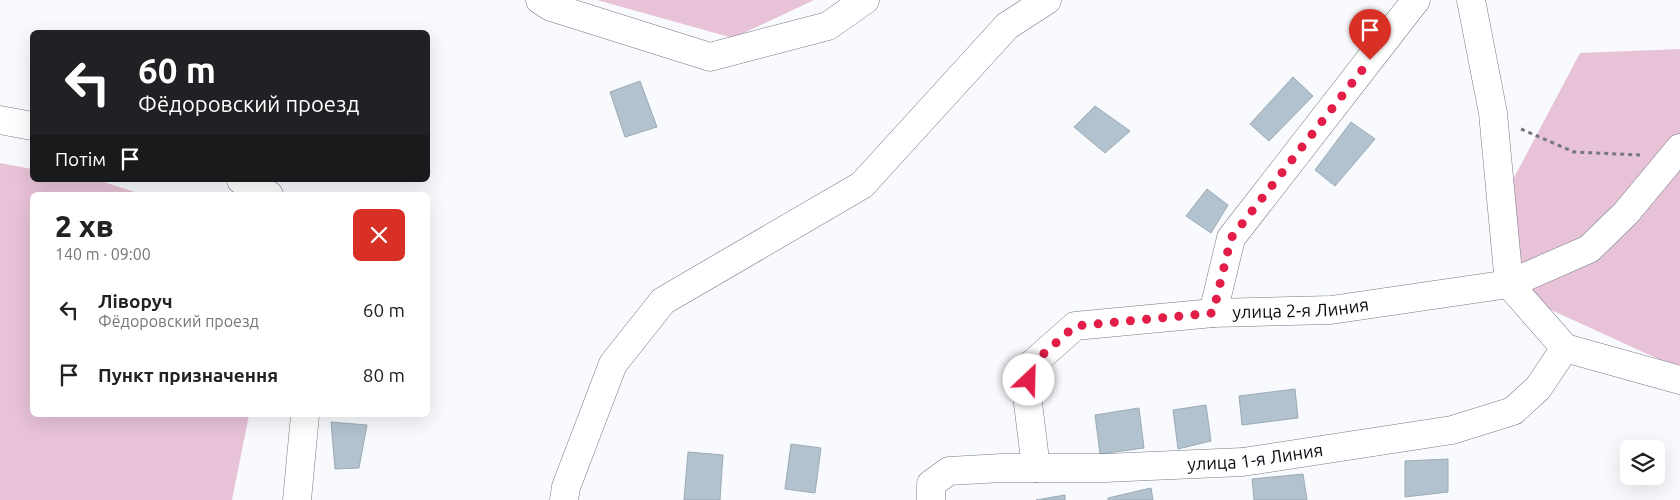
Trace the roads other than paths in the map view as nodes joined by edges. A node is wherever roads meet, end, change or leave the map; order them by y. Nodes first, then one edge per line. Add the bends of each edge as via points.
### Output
1 (540, 0) edge
2 (865, 0) edge
3 (1047, 0) edge
4 (1416, 0) edge
5 (1471, 0) edge
6 (0, 120) edge
7 (30, 126) edge
8 (1678, 154) edge
9 (245, 182) edge
10 (263, 192) edge
11 (1509, 284) junction
12 (1213, 313) junction
13 (1565, 348) junction
14 (1680, 380) edge
15 (305, 417) edge
16 (1036, 468) junction
17 (297, 500) edge
18 (564, 500) edge
19 (931, 500) edge

1 - 2 street via 551,7 710,57 828,26
3 - 18 street via 1007,26 862,185 663,301 613,364 566,487
4 - 12 street via 1231,238
5 - 11 street via 1492,113
6 - 7 street
8 - 11 street, улица 2-я Линия via 1590,249
9 - 10 street
11 - 12 street, улица 2-я Линия via 1331,310
11 - 13 street
12 - 16 street, улица 2-я Линия via 1075,326 1045,352 1031,365 1026,395
13 - 14 street
13 - 16 street, улица 1-я Линия via 1538,388 1514,411 1452,430 1242,462
15 - 17 street
16 - 19 street, улица 1-я Линия via 949,471 931,484

